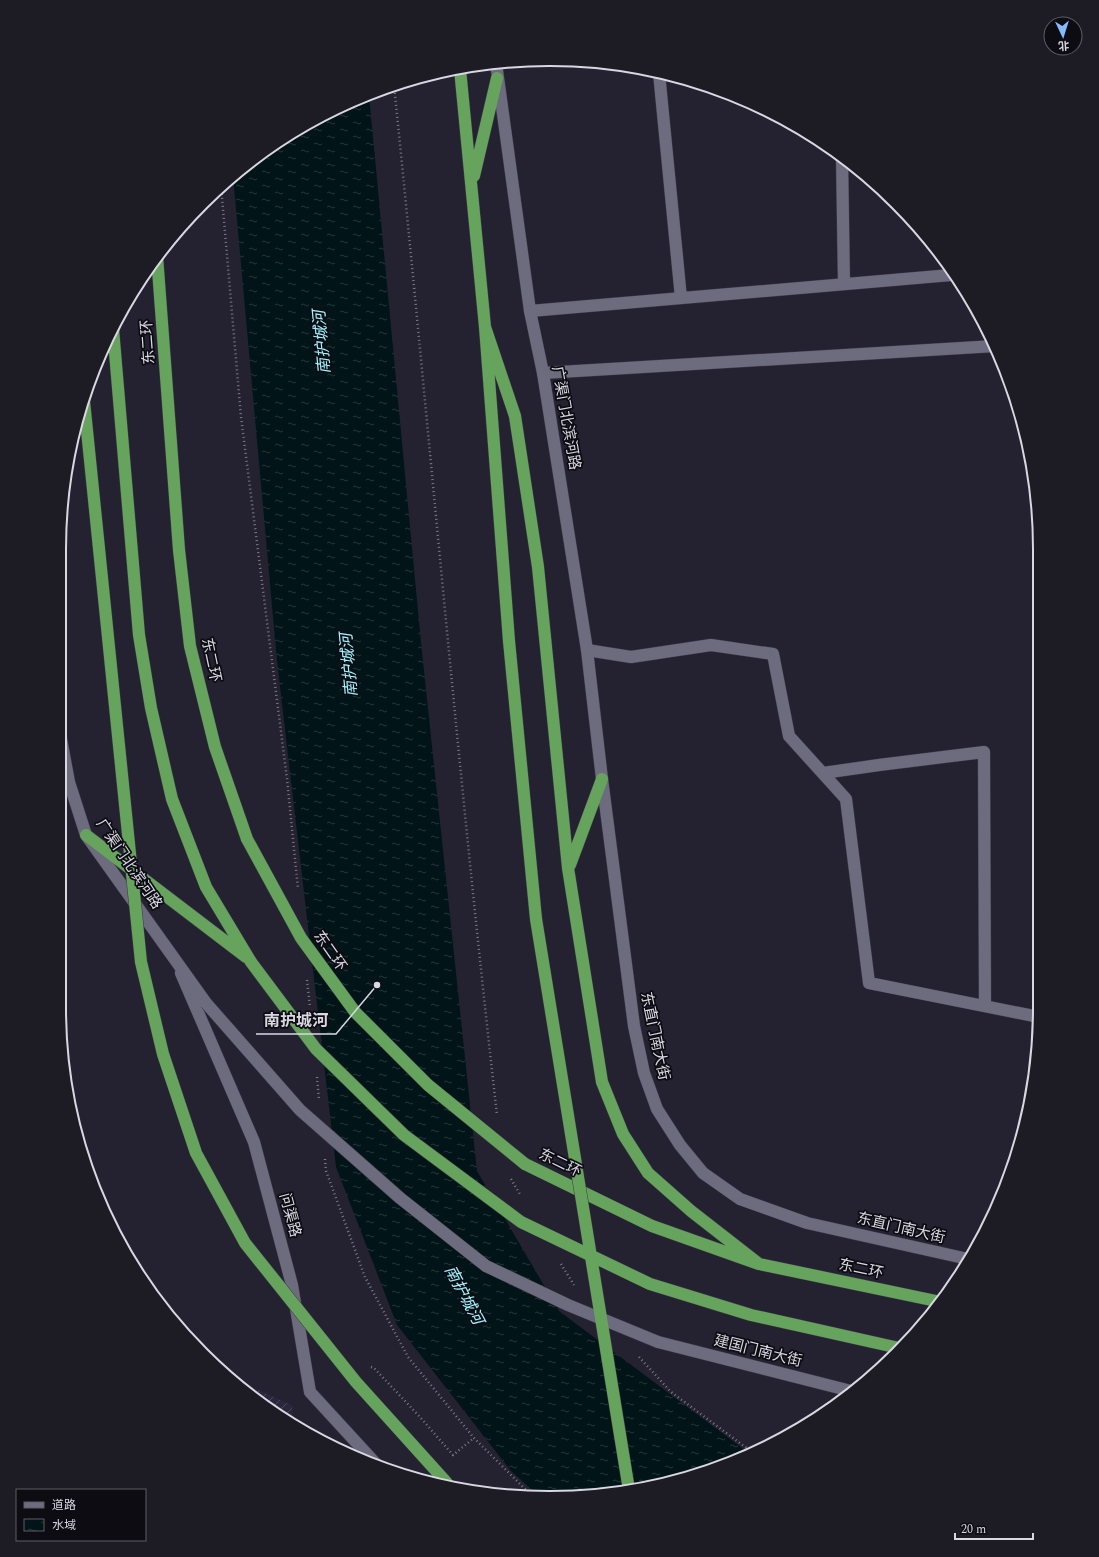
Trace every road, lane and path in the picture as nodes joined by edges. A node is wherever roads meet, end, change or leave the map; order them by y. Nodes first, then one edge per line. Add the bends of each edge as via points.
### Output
1 (496, 69) edge
2 (460, 74) edge
3 (497, 78) junction
4 (660, 79) edge
5 (395, 92) edge
6 (842, 165) edge
7 (471, 185) junction
8 (222, 195) edge
9 (158, 266) edge
10 (948, 275) edge
11 (844, 284) junction
12 (681, 298) junction
13 (530, 311) junction
14 (485, 327) junction
15 (114, 340) edge
16 (988, 346) edge
17 (543, 373) junction
18 (85, 414) edge
19 (587, 650) junction
20 (66, 766) edge
21 (823, 773) junction
22 (602, 779) junction
23 (86, 835) junction
24 (568, 868) junction
25 (298, 897) dead end
26 (176, 961) junction
27 (251, 962) junction
28 (306, 975) dead end
29 (206, 1003) joint
30 (985, 1006) junction
31 (310, 1014) dead end
32 (1033, 1016) edge
33 (316, 1069) dead end
34 (319, 1101) dead end
35 (498, 1121) dead end
36 (325, 1156) dead end
37 (507, 1172) dead end
38 (523, 1200) dead end
39 (963, 1258) edge
40 (559, 1261) dead end
41 (758, 1264) junction
42 (576, 1287) dead end
43 (934, 1301) edge
44 (893, 1347) edge
45 (634, 1351) dead end
46 (846, 1389) edge
47 (747, 1448) edge
48 (368, 1456) edge
49 (443, 1479) edge
50 (628, 1485) edge
51 (526, 1490) edge

1 - 3 street, 广渠门北滨河路
2 - 7 highway
3 - 7 highway
3 - 13 street, 广渠门北滨河路
4 - 12 street
5 - 35 path
6 - 11 street
7 - 14 highway
8 - 25 path via 241,417
9 - 41 highway, 东二环, bridge via 179,550 190,646 215,747 247,840 301,938 354,1012 428,1085 525,1164 652,1226
10 - 11 street
11 - 12 street
12 - 13 street
13 - 17 street, 广渠门北滨河路
14 - 24 highway via 515,416 538,567
14 - 50 highway, bridge via 509,641 536,919
15 - 27 highway via 139,635 151,708 172,799 206,887
16 - 17 street
17 - 19 street, 广渠门北滨河路
18 - 49 highway, bridge via 141,962 163,1054 193,1146 245,1243 356,1382
19 - 21 street via 631,657 711,645 773,654 789,736
19 - 22 street, 广渠门北滨河路
20 - 23 street, 广渠门北滨河路
21 - 30 street via 846,799 869,983
21 - 30 street via 984,752
22 - 24 highway
22 - 39 street, 东直门南大街 via 634,1026 644,1073 657,1109 680,1145 704,1173 740,1199 807,1223
23 - 26 street, 广渠门北滨河路
23 - 27 highway
24 - 41 highway via 602,1082 623,1134 648,1173 690,1212
26 - 29 street, 广渠门北滨河路
26 - 48 street, 问渠路 via 254,1142 292,1285 310,1392
27 - 44 highway, bridge via 316,1048 404,1135 521,1222 650,1284 751,1315
28 - 31 path
29 - 46 street, 建国门南大街, bridge via 300,1110 400,1198 486,1266 568,1305 658,1342
30 - 32 street
33 - 34 path
36 - 51 path via 326,1171 365,1277 408,1357 474,1438
37 - 38 path
40 - 42 path
41 - 43 highway, 东二环
45 - 47 path via 671,1392

